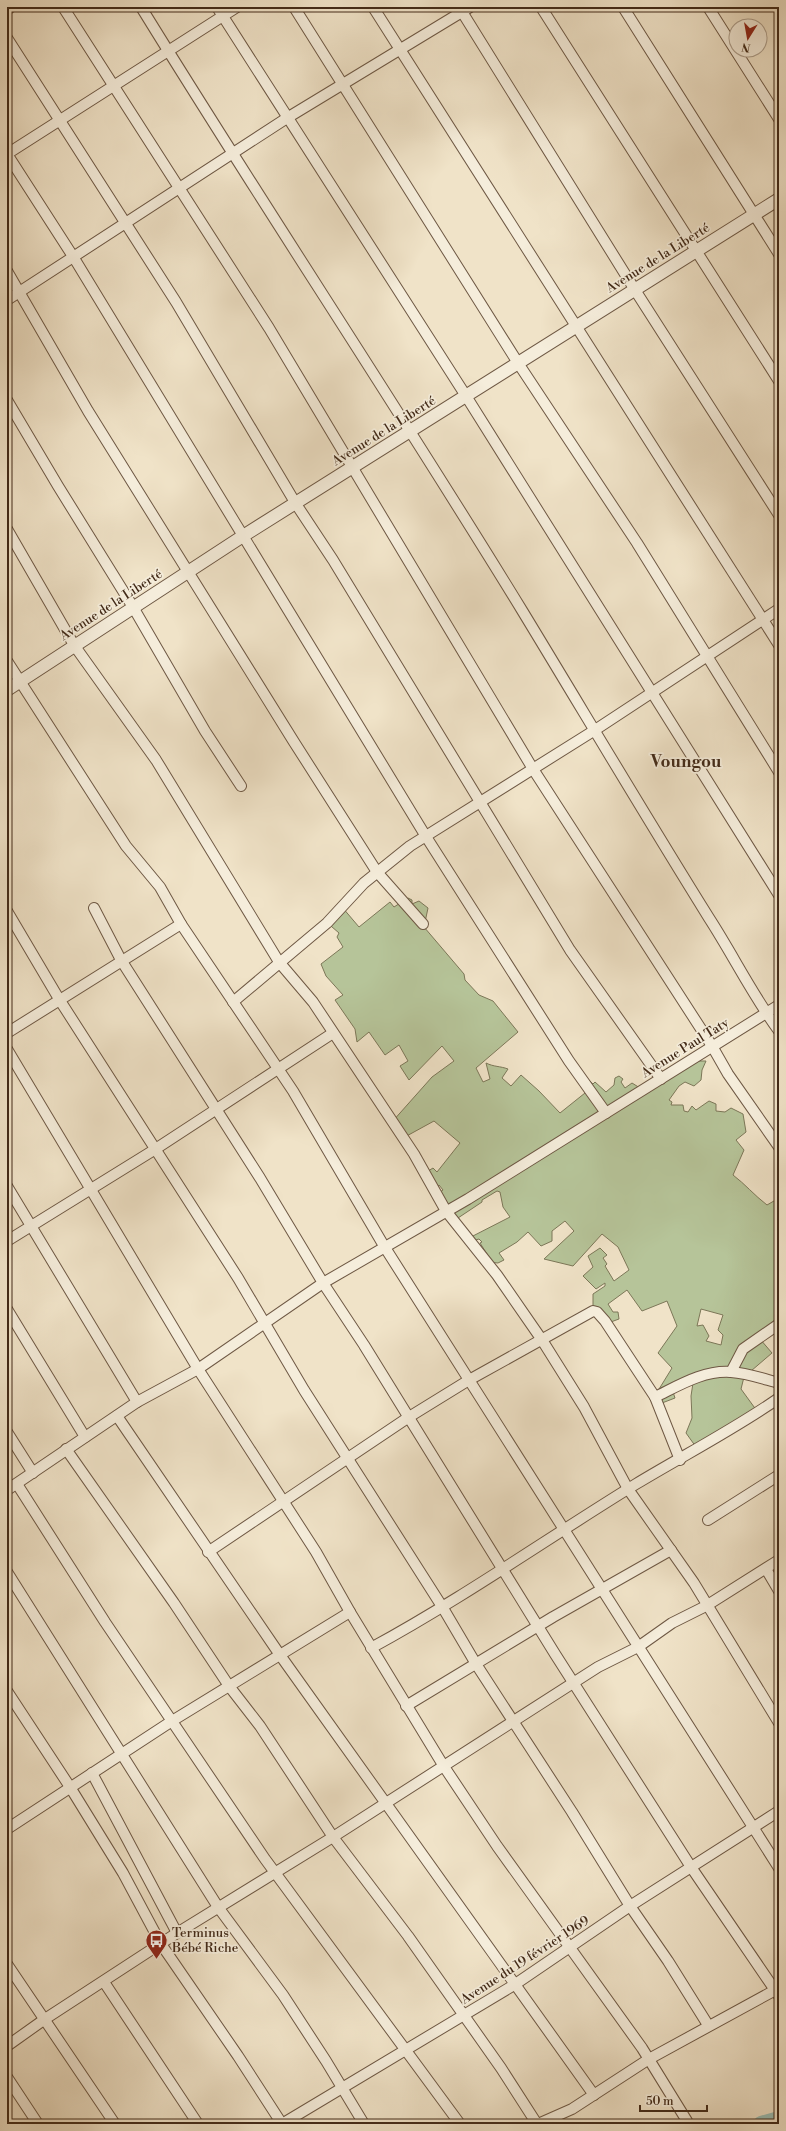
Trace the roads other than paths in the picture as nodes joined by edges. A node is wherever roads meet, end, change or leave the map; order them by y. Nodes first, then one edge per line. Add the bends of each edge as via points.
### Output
1 (11, 7) edge
2 (63, 7) edge
3 (141, 7) edge
4 (216, 7) edge
5 (237, 7) edge
6 (294, 7) edge
7 (373, 7) edge
8 (541, 7) edge
9 (623, 7) edge
10 (708, 7) edge
11 (464, 9) edge
12 (7, 10) edge
13 (223, 17) junction
14 (7, 38) edge
15 (401, 49) junction
16 (168, 51) junction
17 (114, 85) junction
18 (344, 85) junction
19 (288, 118) junction
20 (60, 119) junction
21 (779, 119) edge
22 (234, 154) junction
23 (181, 189) junction
24 (779, 199) edge
25 (754, 215) junction
26 (126, 224) junction
27 (696, 251) junction
28 (779, 254) edge
29 (74, 258) junction
30 (7, 271) edge
31 (635, 290) junction
32 (20, 292) junction
33 (7, 300) edge
34 (575, 326) junction
35 (518, 363) junction
36 (779, 382) edge
37 (466, 396) junction
38 (7, 400) edge
39 (410, 431) junction
40 (353, 468) junction
41 (296, 504) junction
42 (779, 515) edge
43 (7, 529) edge
44 (243, 536) junction
45 (188, 572) junction
46 (133, 607) junction
47 (779, 609) edge
48 (763, 619) junction
49 (74, 645) junction
50 (779, 645) edge
51 (706, 656) junction
52 (7, 661) edge
53 (19, 683) junction
54 (7, 690) edge
55 (651, 692) junction
56 (595, 730) junction
57 (533, 769) junction
58 (779, 772) edge
59 (241, 786) dead end
60 (480, 802) junction
61 (425, 835) junction
62 (377, 872) junction
63 (779, 895) edge
64 (94, 908) dead end
65 (7, 911) edge
66 (181, 924) junction
67 (423, 924) dead end
68 (121, 960) junction
69 (279, 962) junction
70 (58, 999) junction
71 (234, 1002) junction
72 (779, 1005) edge
73 (766, 1014) junction
74 (779, 1031) edge
75 (7, 1033) edge
76 (333, 1033) junction
77 (712, 1046) junction
78 (7, 1049) edge
79 (279, 1070) junction
80 (661, 1079) junction
81 (217, 1109) junction
82 (606, 1113) junction
83 (779, 1148) edge
84 (154, 1150) junction
85 (7, 1186) edge
86 (92, 1189) junction
87 (446, 1212) junction
88 (31, 1226) junction
89 (7, 1241) edge
90 (384, 1246) junction
91 (323, 1283) junction
92 (7, 1309) edge
93 (264, 1322) junction
94 (779, 1324) edge
95 (542, 1340) junction
96 (198, 1369) junction
97 (731, 1372) junction
98 (469, 1380) junction
99 (779, 1384) edge
100 (655, 1397) junction
101 (779, 1398) edge
102 (137, 1402) junction
103 (117, 1416) junction
104 (409, 1417) junction
105 (7, 1432) edge
106 (85, 1437) junction
107 (66, 1449) junction
108 (347, 1459) junction
109 (680, 1460) junction
110 (33, 1473) junction
111 (779, 1474) edge
112 (17, 1484) junction
113 (628, 1489) junction
114 (7, 1490) edge
115 (283, 1500) junction
116 (708, 1520) dead end
117 (565, 1529) junction
118 (671, 1550) junction
119 (208, 1552) junction
120 (779, 1560) edge
121 (502, 1568) junction
122 (766, 1569) junction
123 (7, 1572) edge
124 (602, 1589) junction
125 (779, 1591) edge
126 (706, 1606) junction
127 (443, 1608) junction
128 (350, 1612) junction
129 (538, 1626) junction
130 (638, 1647) junction
131 (372, 1648) junction
132 (280, 1655) junction
133 (476, 1664) junction
134 (574, 1683) junction
135 (229, 1686) junction
136 (7, 1691) edge
137 (406, 1706) junction
138 (172, 1721) junction
139 (514, 1722) junction
140 (779, 1723) edge
141 (122, 1754) junction
142 (443, 1765) junction
143 (92, 1773) junction
144 (70, 1787) junction
145 (385, 1802) junction
146 (779, 1811) edge
147 (753, 1827) junction
148 (7, 1829) edge
149 (333, 1837) junction
150 (691, 1867) junction
151 (779, 1868) edge
152 (277, 1872) junction
153 (630, 1906) junction
154 (218, 1907) junction
155 (177, 1933) junction
156 (160, 1944) junction
157 (570, 1948) junction
158 (7, 1964) edge
159 (104, 1982) junction
160 (514, 1986) junction
161 (778, 1991) edge
162 (464, 2016) junction
163 (46, 2019) junction
164 (708, 2025) junction
165 (7, 2046) edge
166 (407, 2051) junction
167 (649, 2058) junction
168 (7, 2077) edge
169 (342, 2088) junction
170 (594, 2095) junction
171 (687, 2121) dead end
172 (38, 2124) edge
173 (115, 2124) edge
174 (198, 2124) edge
175 (282, 2124) edge
176 (364, 2124) edge
177 (460, 2124) edge
178 (538, 2124) edge

1 - 12 street
2 - 17 street
3 - 16 street
4 - 13 street
5 - 13 street
6 - 18 street
7 - 15 street
8 - 27 street
9 - 25 street
10 - 21 street
11 - 15 street
11 - 31 street
13 - 16 street
13 - 19 street
14 - 20 street
15 - 18 street
15 - 34 street
16 - 17 street
16 - 22 street
17 - 20 street
17 - 23 street
18 - 19 street
18 - 35 street
19 - 22 street
19 - 37 street
20 - 26 street
20 - 29 street via 7,154
22 - 23 street
22 - 39 street
23 - 26 street
23 - 40 street
24 - 25 street, Avenue de la Liberté
25 - 27 street, Avenue de la Liberté
25 - 28 street
26 - 29 street
26 - 41 street via 176,302
27 - 31 street, Avenue de la Liberté
27 - 36 street
29 - 32 street
29 - 44 street
30 - 32 street
31 - 34 street, Avenue de la Liberté
31 - 42 street
32 - 33 street
32 - 45 street via 88,411
34 - 35 street, Avenue de la Liberté
34 - 48 street
35 - 37 street, Avenue de la Liberté
35 - 51 street via 637,543
37 - 39 street, Avenue de la Liberté
37 - 55 street
38 - 46 street
39 - 40 street, Avenue de la Liberté
39 - 56 street
40 - 41 street, Avenue de la Liberté
40 - 57 street
41 - 44 street, Avenue de la Liberté
41 - 60 street via 333,560
43 - 49 street
44 - 45 street, Avenue de la Liberté
44 - 61 street
45 - 46 street, Avenue de la Liberté
45 - 62 street
46 - 49 street, Avenue de la Liberté
46 - 59 street via 205,731
47 - 48 street
48 - 50 street
48 - 51 street
49 - 53 street, Avenue de la Liberté
49 - 69 street via 156,760
51 - 55 street
51 - 58 street
52 - 53 street
53 - 54 street, Avenue de la Liberté
53 - 66 street via 126,846 160,887
55 - 56 street
55 - 63 street
56 - 57 street
56 - 73 street
57 - 60 street
57 - 77 street
60 - 61 street
60 - 80 street via 570,950
61 - 62 street
61 - 82 street
62 - 67 street
62 - 69 street via 327,923
64 - 68 street
65 - 70 street
66 - 68 street
66 - 71 street
68 - 70 street
68 - 81 street
69 - 71 street
69 - 76 street via 313,1002
70 - 75 street
70 - 84 street
71 - 79 street
72 - 73 street, Avenue Paul Taty
73 - 74 street
73 - 77 street, Avenue Paul Taty
76 - 79 street
76 - 87 street via 414,1154
77 - 80 street, Avenue Paul Taty
77 - 83 street
78 - 86 street
79 - 81 street
79 - 90 street
80 - 82 street, Avenue Paul Taty
81 - 84 street
81 - 91 street
82 - 87 street, Avenue Paul Taty
84 - 86 street
84 - 93 street
85 - 88 street
86 - 88 street
86 - 96 street
87 - 90 street, Avenue Paul Taty
87 - 95 street via 497,1275
88 - 89 street
88 - 102 street
90 - 91 street, Avenue Paul Taty
90 - 98 street
91 - 93 street, Avenue Paul Taty
91 - 104 street
92 - 106 street
93 - 96 street, Avenue Paul Taty
93 - 108 street
94 - 97 street via 743,1350
95 - 98 street
95 - 100 street via 588,1312 597,1312
95 - 113 street via 584,1407
96 - 102 street, Avenue Paul Taty
96 - 115 street
97 - 99 street
97 - 100 street via 692,1379
98 - 104 street
98 - 117 street
100 - 109 street
101 - 109 street
102 - 103 street, Avenue Paul Taty
103 - 106 street, Avenue Paul Taty
103 - 119 street
104 - 108 street
104 - 121 street
105 - 110 street
106 - 107 street, Avenue Paul Taty
107 - 110 street, Avenue Paul Taty
107 - 135 street
108 - 115 street
108 - 127 street
109 - 113 street
110 - 112 street, Avenue Paul Taty
111 - 116 street
112 - 114 street, Avenue Paul Taty
112 - 138 street via 104,1622
113 - 117 street
113 - 118 street
115 - 119 street
115 - 128 street
117 - 121 street
117 - 124 street
118 - 124 street
118 - 126 street
119 - 132 street
120 - 122 street
121 - 127 street
121 - 129 street
122 - 125 street
122 - 126 street
123 - 141 street
124 - 129 street
124 - 130 street
126 - 130 street via 672,1623
126 - 140 street
127 - 131 street
127 - 133 street
128 - 131 street
128 - 132 street
129 - 133 street
129 - 134 street
130 - 134 street via 598,1667
130 - 147 street
131 - 137 street
132 - 135 street
132 - 145 street
133 - 137 street
133 - 139 street
134 - 139 street
134 - 150 street
135 - 138 street
135 - 149 street via 260,1726
136 - 144 street
137 - 142 street
138 - 141 street
138 - 152 street via 265,1859
139 - 142 street
139 - 153 street
141 - 143 street
141 - 154 street
142 - 145 street
142 - 157 street
143 - 144 street
143 - 155 street
144 - 148 street
144 - 156 street via 123,1873
145 - 149 street
145 - 160 street
146 - 147 street, Avenue du 19 février 1969
147 - 150 street, Avenue du 19 février 1969
147 - 151 street
149 - 152 street
149 - 162 street via 408,1936
150 - 153 street, Avenue du 19 février 1969
150 - 161 street
152 - 154 street
152 - 166 street
153 - 157 street, Avenue du 19 février 1969
153 - 164 street
154 - 155 street
154 - 169 street via 283,1995
155 - 156 street
156 - 159 street
156 - 175 street
157 - 160 street, Avenue du 19 février 1969
157 - 167 street
158 - 163 street
159 - 163 street
159 - 174 street
160 - 162 street, Avenue du 19 février 1969
160 - 170 street
161 - 164 street
162 - 166 street, Avenue du 19 février 1969
162 - 178 street
163 - 165 street
163 - 173 street
164 - 167 street
166 - 169 street, Avenue du 19 février 1969
166 - 177 street
167 - 170 street
167 - 171 street
168 - 172 street
169 - 175 street, Avenue du 19 février 1969
169 - 176 street
170 - 178 street via 572,2109

